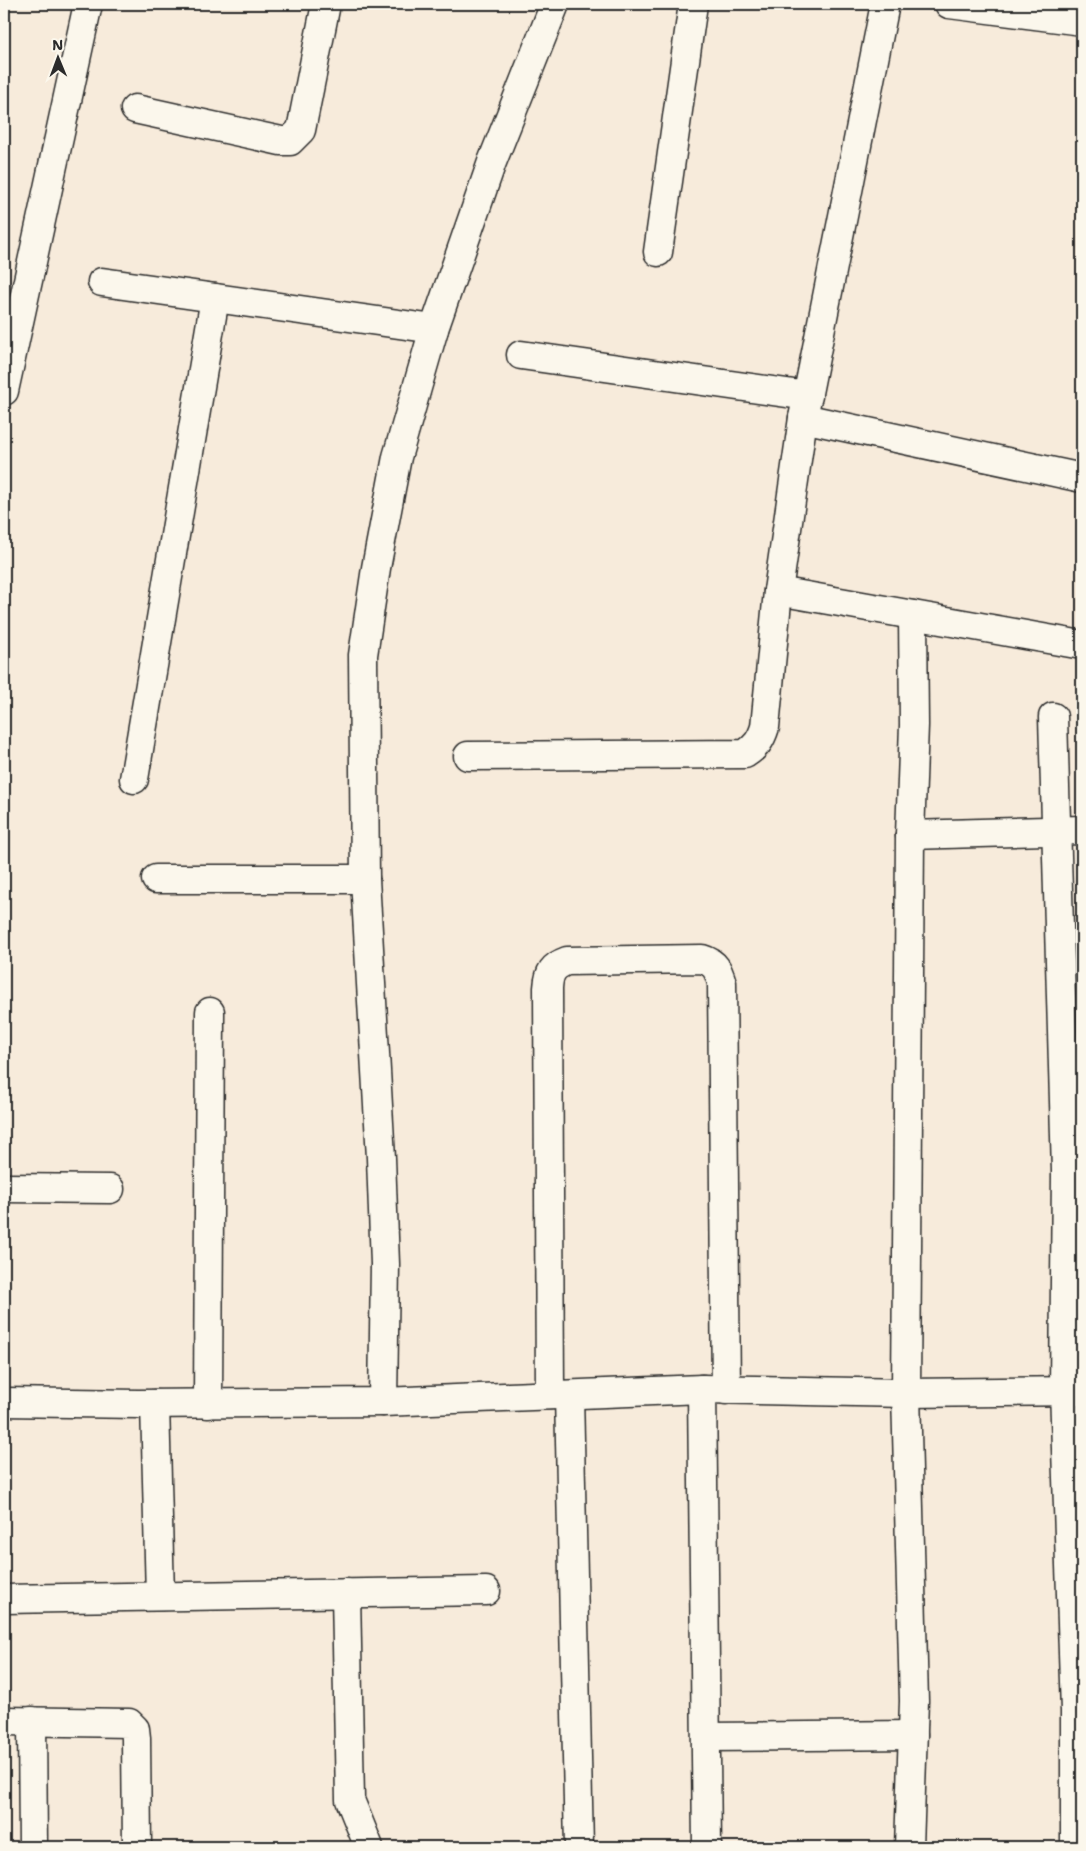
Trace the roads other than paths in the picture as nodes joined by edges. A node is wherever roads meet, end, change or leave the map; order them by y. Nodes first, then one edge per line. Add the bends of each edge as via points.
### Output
1 (88, 4) edge
2 (326, 4) edge
3 (555, 4) edge
4 (693, 4) edge
5 (885, 4) edge
6 (950, 4) edge
7 (1082, 21) edge
8 (135, 109) dead end
9 (658, 252) dead end
10 (102, 282) dead end
11 (215, 298) junction
12 (434, 329) junction
13 (521, 355) dead end
14 (4, 391) edge
15 (806, 407) junction
16 (1082, 478) edge
17 (778, 591) junction
18 (913, 614) junction
19 (1082, 645) edge
20 (1053, 717) dead end
21 (468, 756) dead end
22 (134, 779) dead end
23 (1069, 830) edge
24 (910, 835) junction
25 (156, 879) dead end
26 (365, 879) junction
27 (210, 1012) dead end
28 (4, 1188) edge
29 (110, 1189) dead end
30 (714, 1389) junction
31 (1073, 1391) edge
32 (906, 1393) junction
33 (559, 1395) junction
34 (4, 1402) edge
35 (383, 1402) junction
36 (155, 1404) junction
37 (208, 1404) junction
38 (486, 1591) dead end
39 (346, 1593) junction
40 (160, 1596) junction
41 (4, 1599) edge
42 (4, 1721) edge
43 (32, 1721) junction
44 (913, 1735) junction
45 (707, 1737) junction
46 (33, 1847) edge
47 (137, 1847) edge
48 (368, 1847) edge
49 (578, 1847) edge
50 (707, 1847) edge
51 (910, 1847) edge
52 (1075, 1847) edge

1 - 14 street
2 - 8 street via 301,130 290,141
3 - 12 street via 492,162
4 - 9 street
5 - 15 street
6 - 7 street
10 - 11 street
11 - 12 street
11 - 22 street
12 - 26 street via 397,457 363,655
13 - 15 street
15 - 16 street
15 - 17 street
17 - 18 street
17 - 21 street via 765,728 762,739 745,754
18 - 19 street
18 - 24 street via 914,725
20 - 23 street
23 - 24 street
23 - 31 street via 1066,1172
24 - 32 street
25 - 26 street
26 - 35 street via 382,1168 385,1264
27 - 37 street
28 - 29 street
30 - 32 street
30 - 33 street
30 - 33 street via 722,983 718,970 712,962 702,959 567,961 555,965 549,974 548,988
30 - 45 street
31 - 32 street
31 - 52 street
32 - 44 street
33 - 35 street
33 - 49 street
34 - 36 street
35 - 37 street
36 - 37 street
36 - 40 street
38 - 39 street
39 - 40 street
39 - 48 street via 350,1800
40 - 41 street
42 - 43 street
43 - 46 street
43 - 47 street via 122,1722 135,1729
44 - 45 street
44 - 51 street
45 - 50 street

